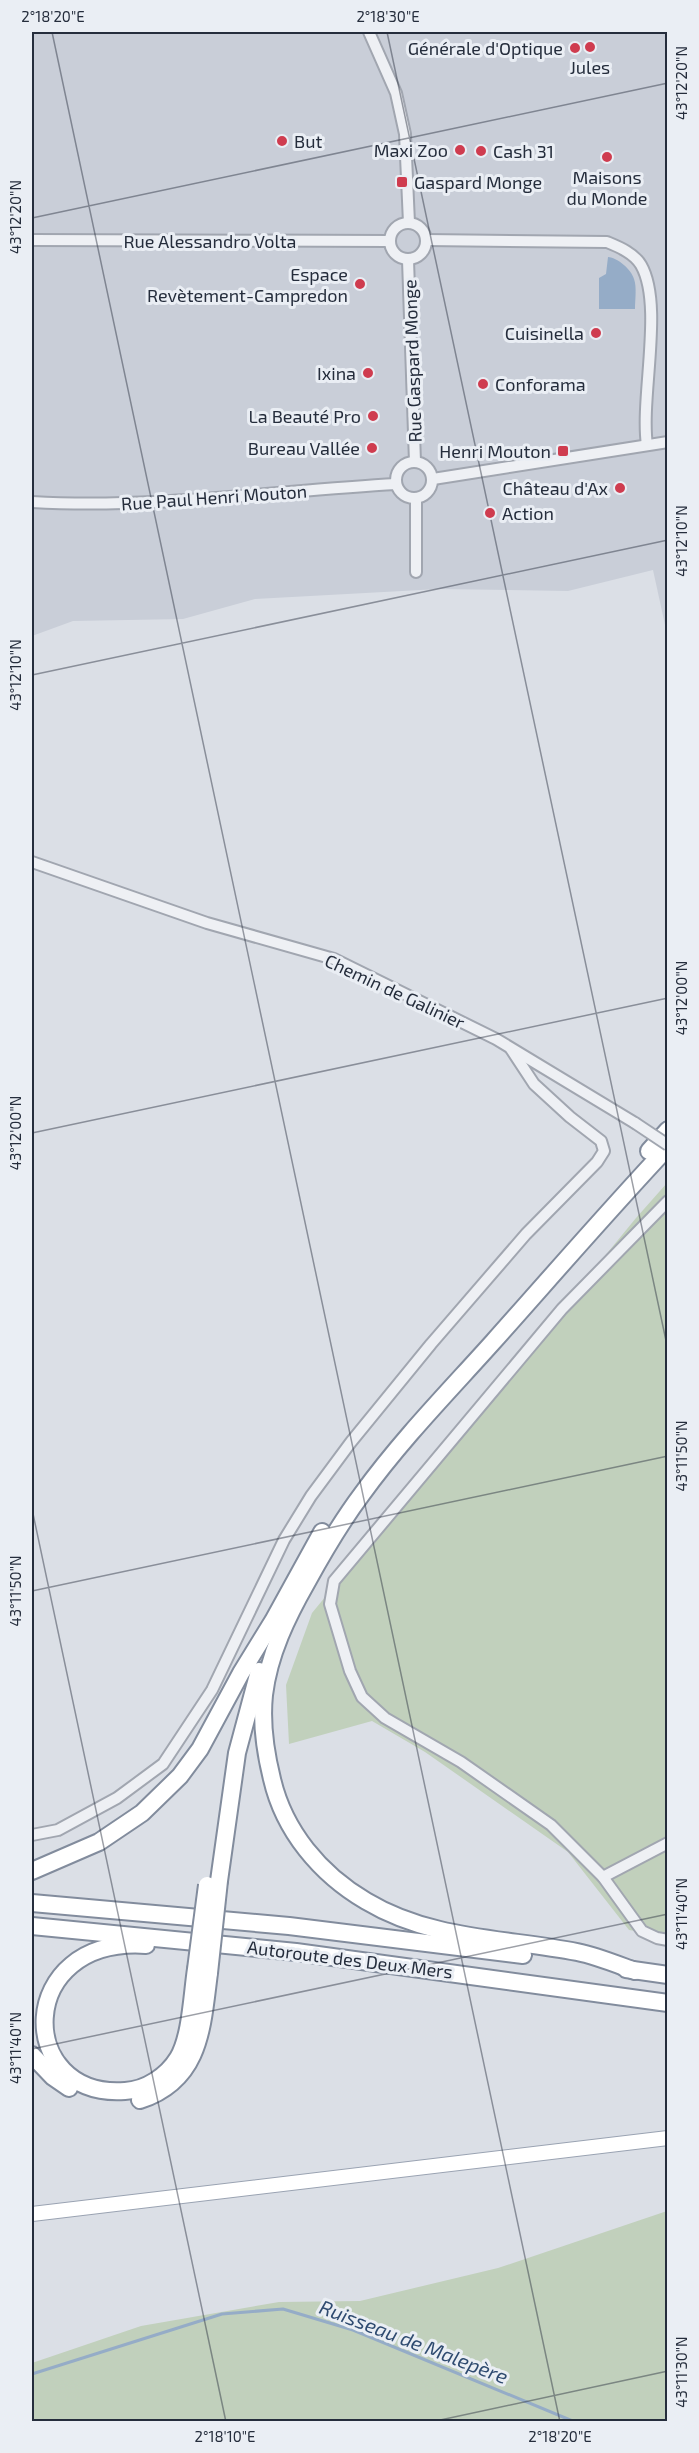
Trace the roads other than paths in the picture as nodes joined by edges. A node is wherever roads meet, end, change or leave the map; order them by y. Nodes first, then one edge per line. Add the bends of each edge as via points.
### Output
1 (369, 32) edge
2 (409, 223) junction
3 (32, 240) edge
4 (426, 240) junction
5 (389, 241) junction
6 (408, 260) junction
7 (668, 442) edge
8 (647, 445) junction
9 (415, 462) junction
10 (433, 479) junction
11 (396, 484) junction
12 (416, 499) junction
13 (32, 501) edge
14 (416, 572) dead end
15 (32, 862) edge
16 (511, 1049) junction
17 (668, 1130) edge
18 (668, 1146) edge
19 (668, 1202) edge
20 (290, 1612) junction
21 (273, 1621) junction
22 (32, 1836) edge
23 (668, 1843) edge
24 (32, 1871) edge
25 (603, 1876) junction
26 (214, 1879) junction
27 (32, 1903) edge
28 (32, 1926) edge
29 (668, 1940) edge
30 (197, 1941) junction
31 (203, 1971) junction
32 (635, 1971) junction
33 (668, 1976) edge
34 (668, 2003) edge
35 (32, 2055) edge
36 (668, 2138) edge
37 (32, 2214) edge

1 - 2 street via 396,93 405,134
2 - 4 street via 421,228
2 - 5 street via 395,228
3 - 5 street, Rue Alessandro Volta
4 - 6 street via 422,254
4 - 8 street via 607,242 625,250 641,264 649,289
5 - 6 street via 395,255
6 - 9 street, Rue Gaspard Monge
7 - 8 street
8 - 10 street
9 - 10 street via 427,467
9 - 11 street via 398,471
10 - 12 street via 429,492
11 - 12 street via 400,492
11 - 13 street, Rue Paul Henri Mouton via 169,502
12 - 14 street
15 - 16 street, Chemin de Galinier via 207,923 334,960
16 - 18 street, Chemin de Galinier, bridge
16 - 22 street via 534,1084 601,1141 604,1151 526,1234 432,1344 311,1496 285,1540 212,1690 163,1764 117,1798 58,1830
17 - 21 highway via 372,1463 330,1519
18 - 20 highway via 380,1470 335,1531
19 - 25 street via 562,1309 487,1397 334,1581 330,1604 362,1697 385,1718 461,1762 551,1825
20 - 26 highway via 268,1644 247,1711
20 - 32 highway via 266,1681 264,1744 280,1806 292,1830 319,1864 364,1900 430,1929 580,1953
21 - 24 highway via 200,1749 168,1790 99,1842
21 - 26 highway via 229,1750
23 - 25 street
25 - 29 street via 642,1931
26 - 31 highway, bridge
27 - 32 highway, Autoroute des Deux Mers via 289,1926
28 - 30 highway, Autoroute des Deux Mers
30 - 31 highway via 102,1948 62,1972 46,2001 45,2031 53,2057 71,2077 99,2090 129,2091 154,2082 171,2068 183,2047
30 - 34 highway, Autoroute des Deux Mers
31 - 35 highway via 202,2025 192,2056 185,2069 161,2091 126,2103 106,2102 60,2082
32 - 33 highway, Autoroute des Deux Mers
36 - 37 main road

